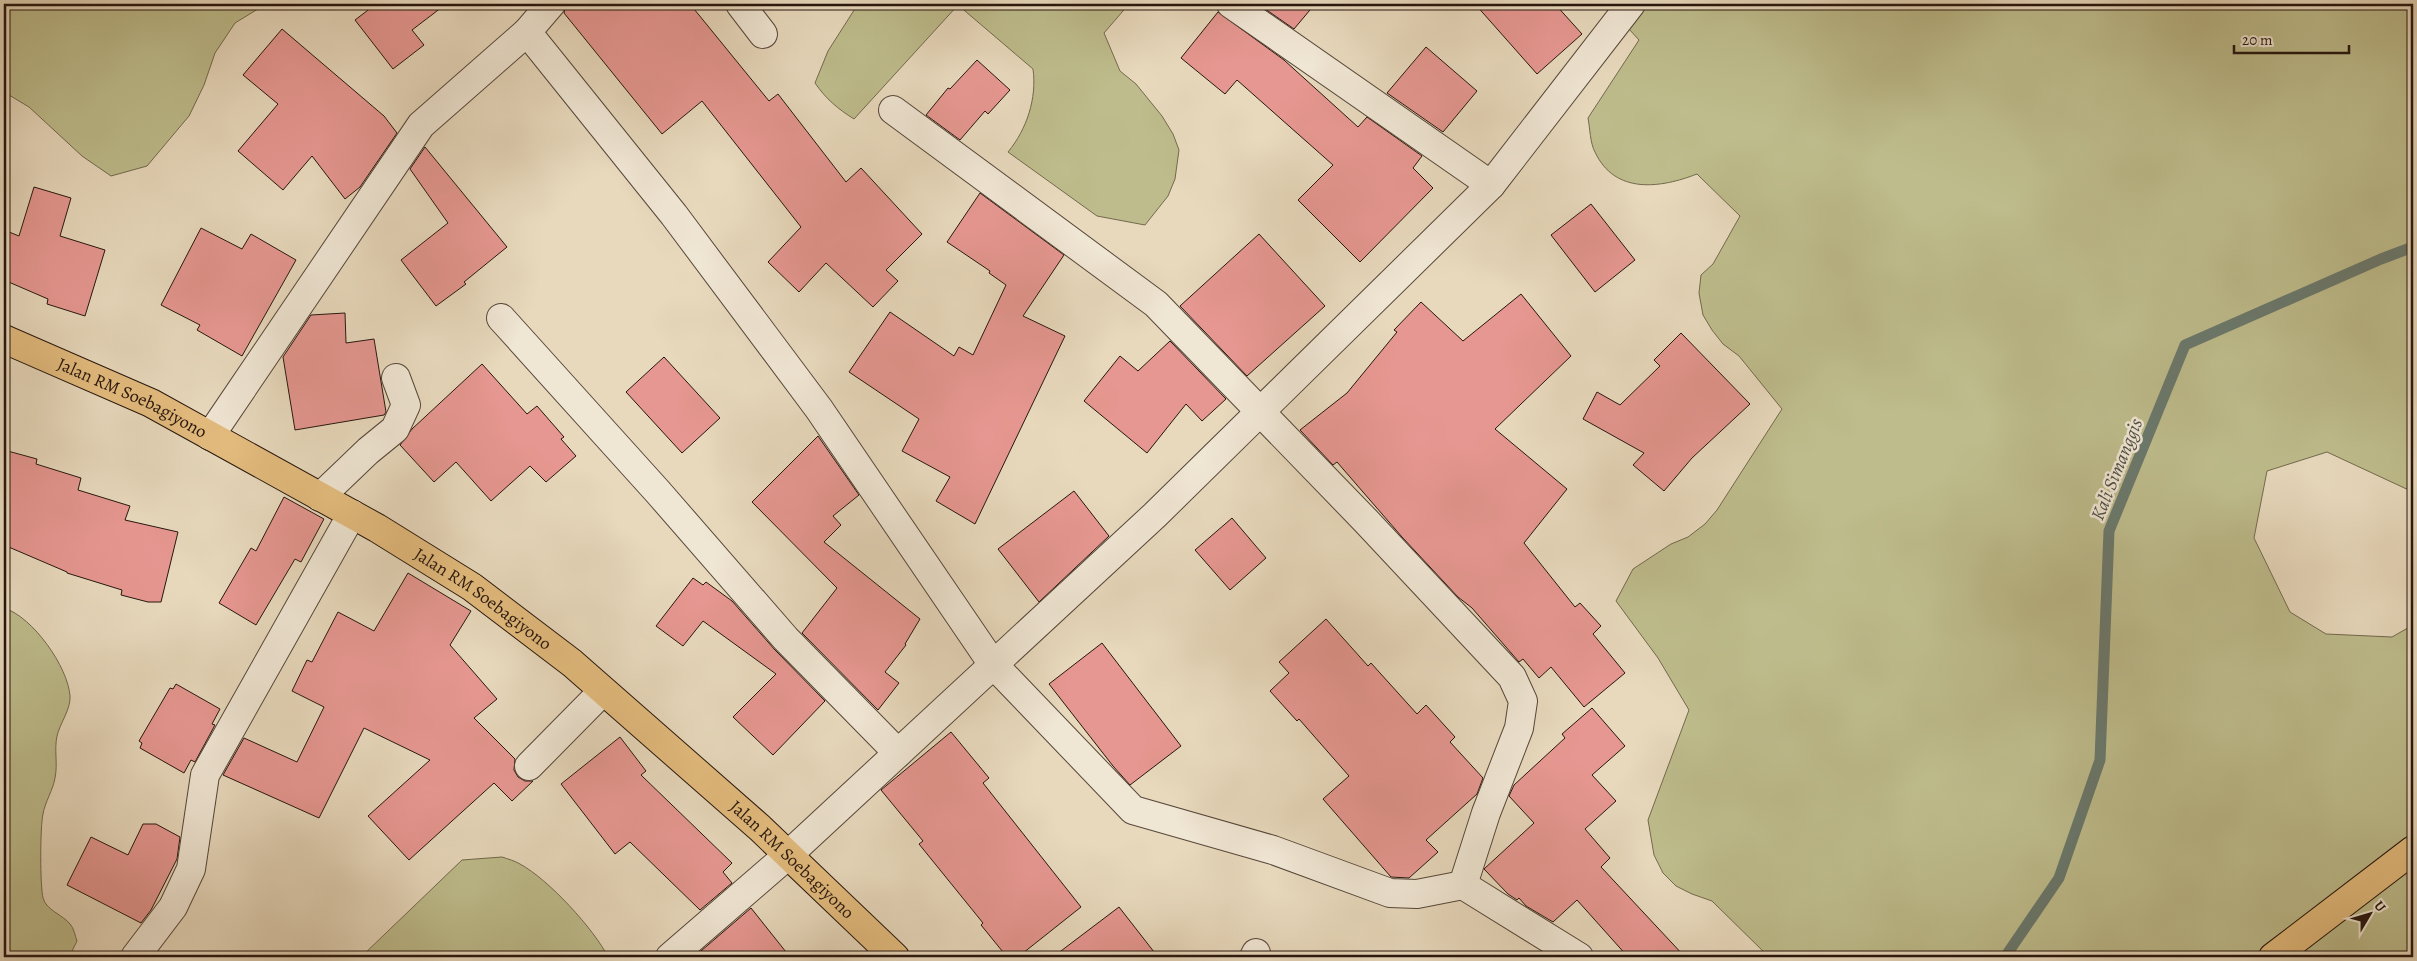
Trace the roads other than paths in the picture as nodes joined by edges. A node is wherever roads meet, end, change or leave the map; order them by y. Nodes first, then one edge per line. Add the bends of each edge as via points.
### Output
1 (551, 4) edge
2 (740, 4) edge
3 (1231, 4) edge
4 (1631, 4) edge
5 (527, 32) junction
6 (763, 34) dead end
7 (893, 110) dead end
8 (1491, 185) junction
9 (501, 318) dead end
10 (4, 339) edge
11 (396, 378) dead end
12 (1260, 412) junction
13 (210, 436) junction
14 (320, 497) junction
15 (352, 514) junction
16 (992, 663) junction
17 (604, 691) junction
18 (898, 753) junction
19 (529, 766) dead end
20 (2413, 850) edge
21 (788, 855) junction
22 (1463, 884) junction
23 (135, 957) edge
24 (670, 957) edge
25 (895, 957) edge
26 (1579, 957) edge
27 (2273, 957) edge

1 - 5 street
2 - 6 street
3 - 8 street
4 - 8 street
5 - 13 street via 421,125
5 - 16 street via 674,215 819,409
7 - 12 street via 1156,304
8 - 12 street
9 - 18 street via 786,639
10 - 13 main road, Jalan RM Soebagiyono via 151,403
11 - 14 street via 406,405 395,429
12 - 16 street via 1155,515
12 - 22 street via 1512,677 1523,701 1519,728
13 - 14 main road, Jalan RM Soebagiyono
14 - 15 main road, Jalan RM Soebagiyono
15 - 17 main road, Jalan RM Soebagiyono via 472,587
15 - 23 street via 205,775 191,870 173,907
16 - 18 street
16 - 22 street via 1133,810 1273,850 1390,893 1417,894
17 - 19 street
17 - 21 main road, Jalan RM Soebagiyono
18 - 21 street
20 - 27 main road
21 - 24 street
21 - 25 main road, Jalan RM Soebagiyono
22 - 26 street

